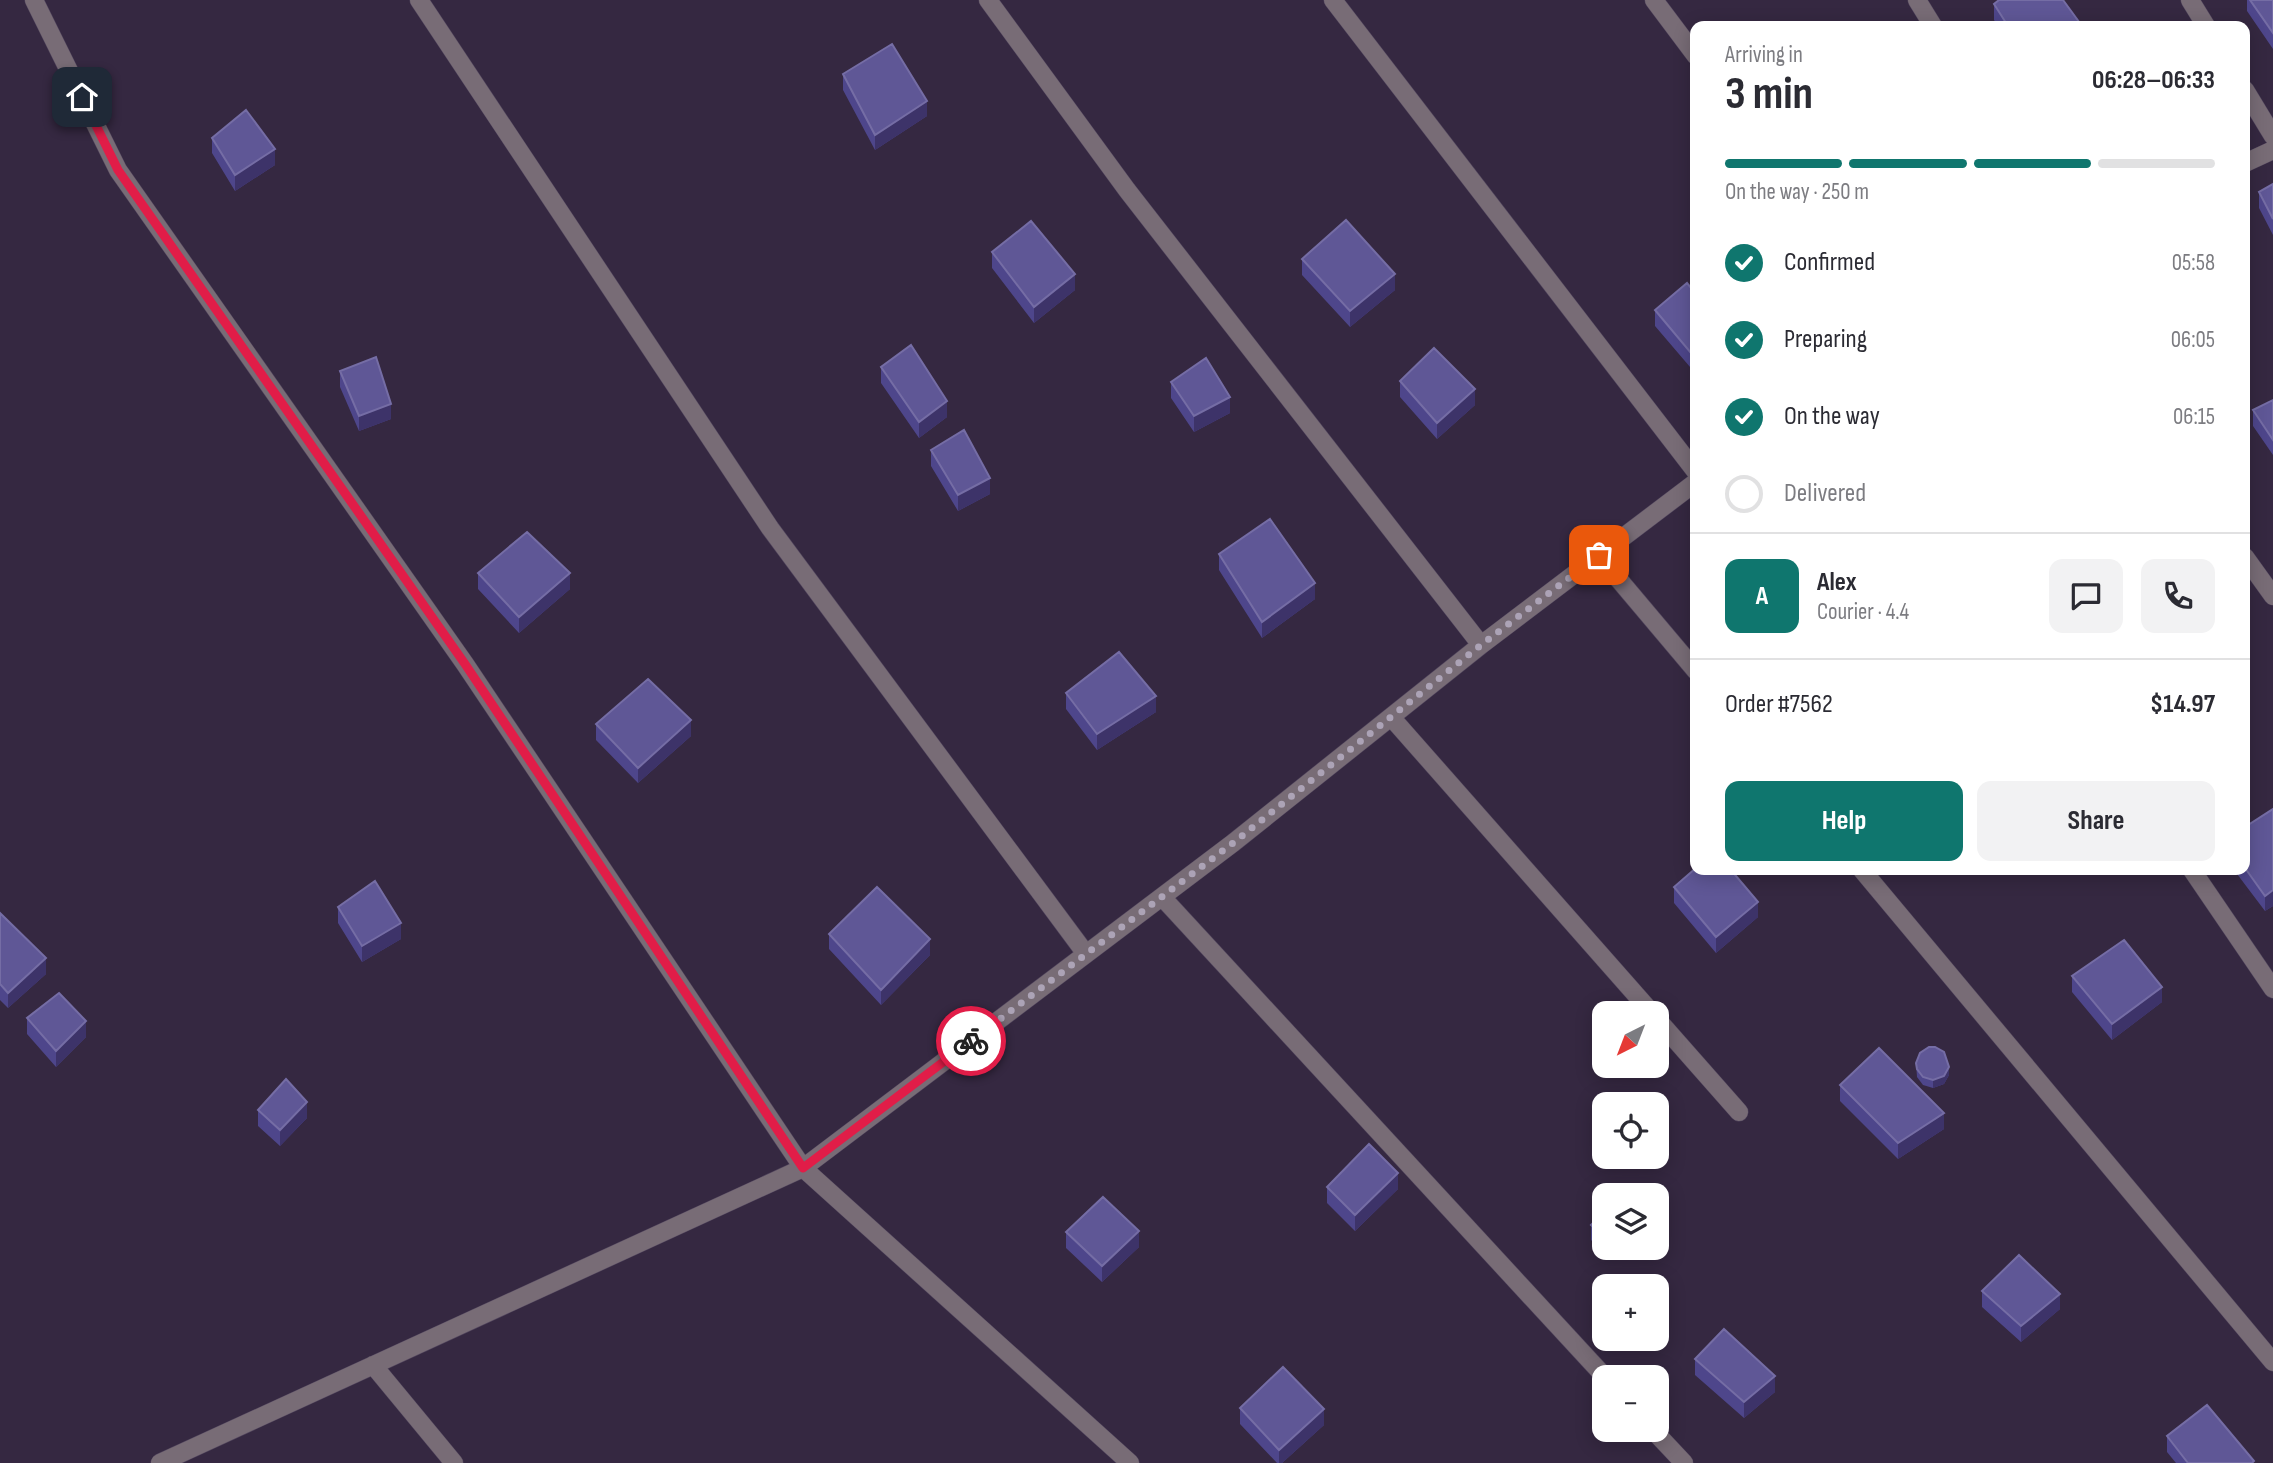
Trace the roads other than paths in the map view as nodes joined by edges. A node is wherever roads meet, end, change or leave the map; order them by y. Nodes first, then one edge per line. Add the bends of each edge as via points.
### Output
1 (34, 0) edge
2 (419, 0) edge
3 (988, 0) edge
4 (1334, 0) edge
5 (1654, 0) edge
6 (1917, 0) edge
7 (2190, 0) edge
8 (1930, 21) edge
9 (2203, 21) edge
10 (1690, 48) edge
11 (2250, 98) edge
12 (2273, 136) edge
13 (2273, 150) edge
14 (2250, 161) edge
15 (1690, 464) edge
16 (1690, 487) edge
17 (1599, 555) junction
18 (2250, 563) edge
19 (2273, 596) edge
20 (1481, 645) junction
21 (1690, 664) edge
22 (1391, 717) junction
23 (1866, 875) edge
24 (2195, 875) edge
25 (1162, 897) junction
26 (1086, 954) junction
27 (2273, 989) edge
28 (1641, 1001) edge
29 (1670, 1034) edge
30 (1739, 1111) dead end
31 (803, 1168) junction
32 (2273, 1362) edge
33 (373, 1365) junction
34 (1594, 1365) edge
35 (1664, 1442) edge
36 (160, 1463) edge
37 (454, 1463) edge
38 (1130, 1463) edge
39 (1684, 1463) edge

1 - 31 street via 118,170 465,664
2 - 26 street via 770,528
3 - 20 street via 1127,190
4 - 15 street
5 - 10 street
6 - 8 street
7 - 9 street
11 - 12 street
13 - 14 street
16 - 17 street
17 - 20 street
17 - 21 street
18 - 19 street
20 - 22 street
22 - 25 street
22 - 28 street
23 - 32 street
24 - 27 street
25 - 26 street
25 - 34 street
26 - 31 street
29 - 30 street
31 - 33 street
31 - 38 street
33 - 36 street
33 - 37 street
35 - 39 street

